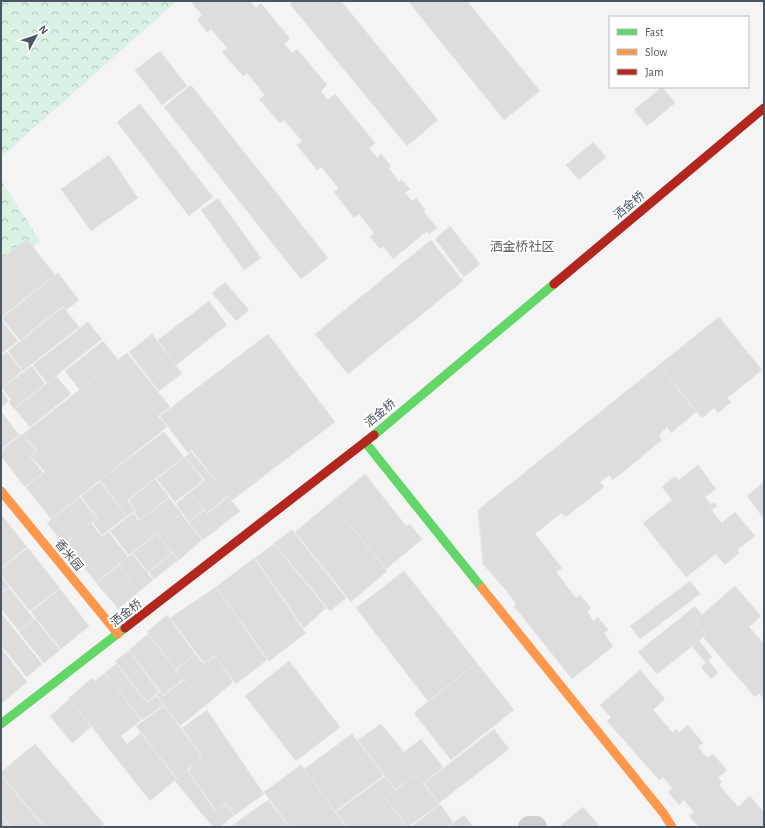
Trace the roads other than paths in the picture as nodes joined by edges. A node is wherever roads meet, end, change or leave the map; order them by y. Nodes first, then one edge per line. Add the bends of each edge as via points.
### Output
1 (764, 108) edge
2 (365, 442) junction
3 (1, 491) edge
4 (118, 634) junction
5 (1, 724) edge
6 (529, 827) edge
7 (536, 827) edge
8 (672, 827) edge

1 - 2 street, 洒金桥
2 - 4 street, 洒金桥
2 - 8 street
3 - 4 street, 香米园
4 - 5 street, 洒金桥
6 - 7 street

